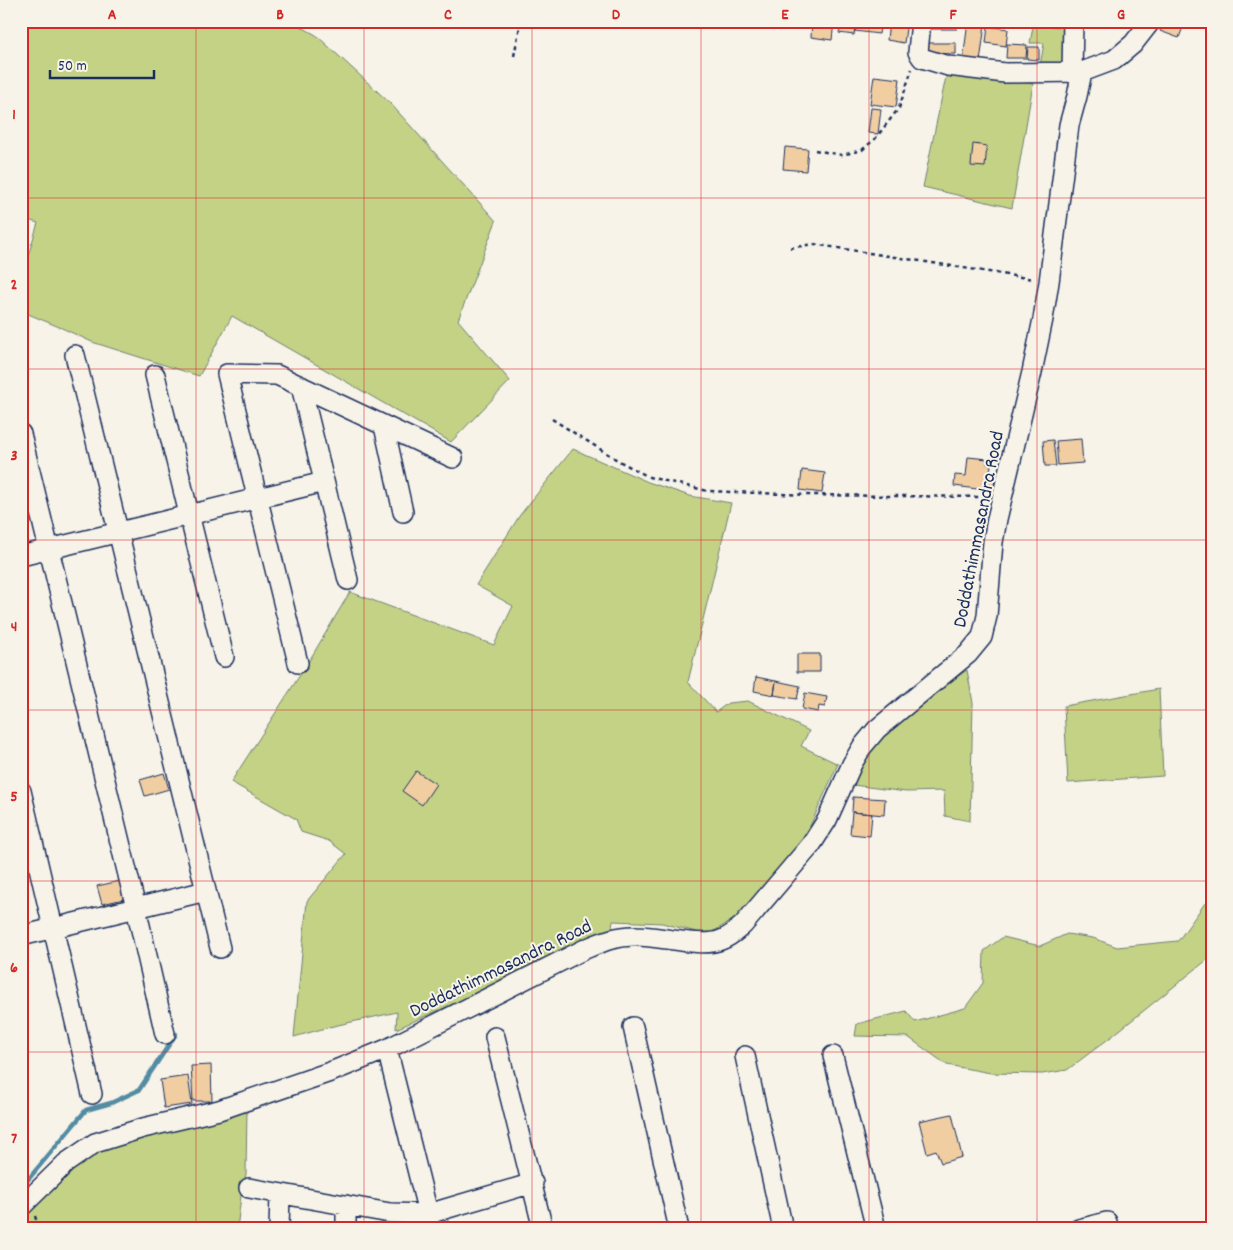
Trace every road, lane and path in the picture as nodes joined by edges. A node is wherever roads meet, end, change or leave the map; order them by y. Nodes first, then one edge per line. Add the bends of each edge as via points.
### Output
1 (521, 21) edge
2 (921, 21) edge
3 (1073, 21) edge
4 (1151, 21) edge
5 (920, 54) junction
6 (514, 56) dead end
7 (1077, 72) junction
8 (815, 150) dead end
9 (790, 248) dead end
10 (1049, 282) junction
11 (75, 355) dead end
12 (155, 375) dead end
13 (301, 386) junction
14 (552, 419) dead end
15 (384, 426) junction
16 (21, 434) edge
17 (453, 458) dead end
18 (324, 482) junction
19 (1002, 497) junction
20 (258, 498) junction
21 (404, 512) dead end
22 (189, 515) junction
23 (118, 532) junction
24 (49, 549) junction
25 (21, 556) edge
26 (348, 580) dead end
27 (224, 657) dead end
28 (298, 662) dead end
29 (21, 791) edge
30 (206, 891) junction
31 (136, 908) junction
32 (54, 928) junction
33 (21, 936) edge
34 (220, 948) dead end
35 (633, 1027) dead end
36 (165, 1034) dead end
37 (495, 1037) dead end
38 (387, 1049) junction
39 (745, 1056) dead end
40 (833, 1056) dead end
41 (92, 1094) dead end
42 (533, 1183) junction
43 (249, 1188) dead end
44 (280, 1194) junction
45 (346, 1204) junction
46 (21, 1207) edge
47 (430, 1222) edge
48 (1107, 1222) dead end
49 (280, 1229) edge
50 (346, 1229) edge
51 (543, 1229) edge
52 (678, 1229) edge
53 (783, 1229) edge
54 (876, 1229) edge
55 (1079, 1229) edge

1 - 6 path
2 - 5 street
3 - 7 street, Doddathimmasandra Road
4 - 7 street via 1133,44 1114,60
5 - 7 street via 922,58 948,66 1004,73
5 - 8 path via 899,108 875,139 862,150 842,155
7 - 10 street, Doddathimmasandra Road via 1077,96 1069,125
9 - 10 path via 813,244
10 - 19 street, Doddathimmasandra Road via 1032,372
11 - 23 street
12 - 22 street
13 - 15 street
13 - 18 street
13 - 20 street via 277,375 227,374
14 - 19 path via 649,477 708,491
15 - 17 street
15 - 21 street
16 - 24 street
18 - 20 street
18 - 26 street
19 - 38 street, Doddathimmasandra Road via 982,637 968,654 878,729 862,747 827,820 811,845 732,935 719,941 699,943 635,935 609,939
20 - 22 street
20 - 28 street
22 - 23 street
22 - 27 street
23 - 24 street
23 - 30 street
24 - 25 street
24 - 31 street
29 - 32 street
30 - 31 street
30 - 34 street
31 - 32 street
31 - 36 street
32 - 33 street
32 - 41 street
35 - 52 street
37 - 42 street
38 - 46 street, Doddathimmasandra Road via 219,1110 95,1143 66,1163
38 - 47 street
39 - 53 street
40 - 54 street
42 - 47 street
42 - 51 street
43 - 44 street
44 - 45 street
44 - 49 street
45 - 47 street
45 - 50 street
48 - 55 street

